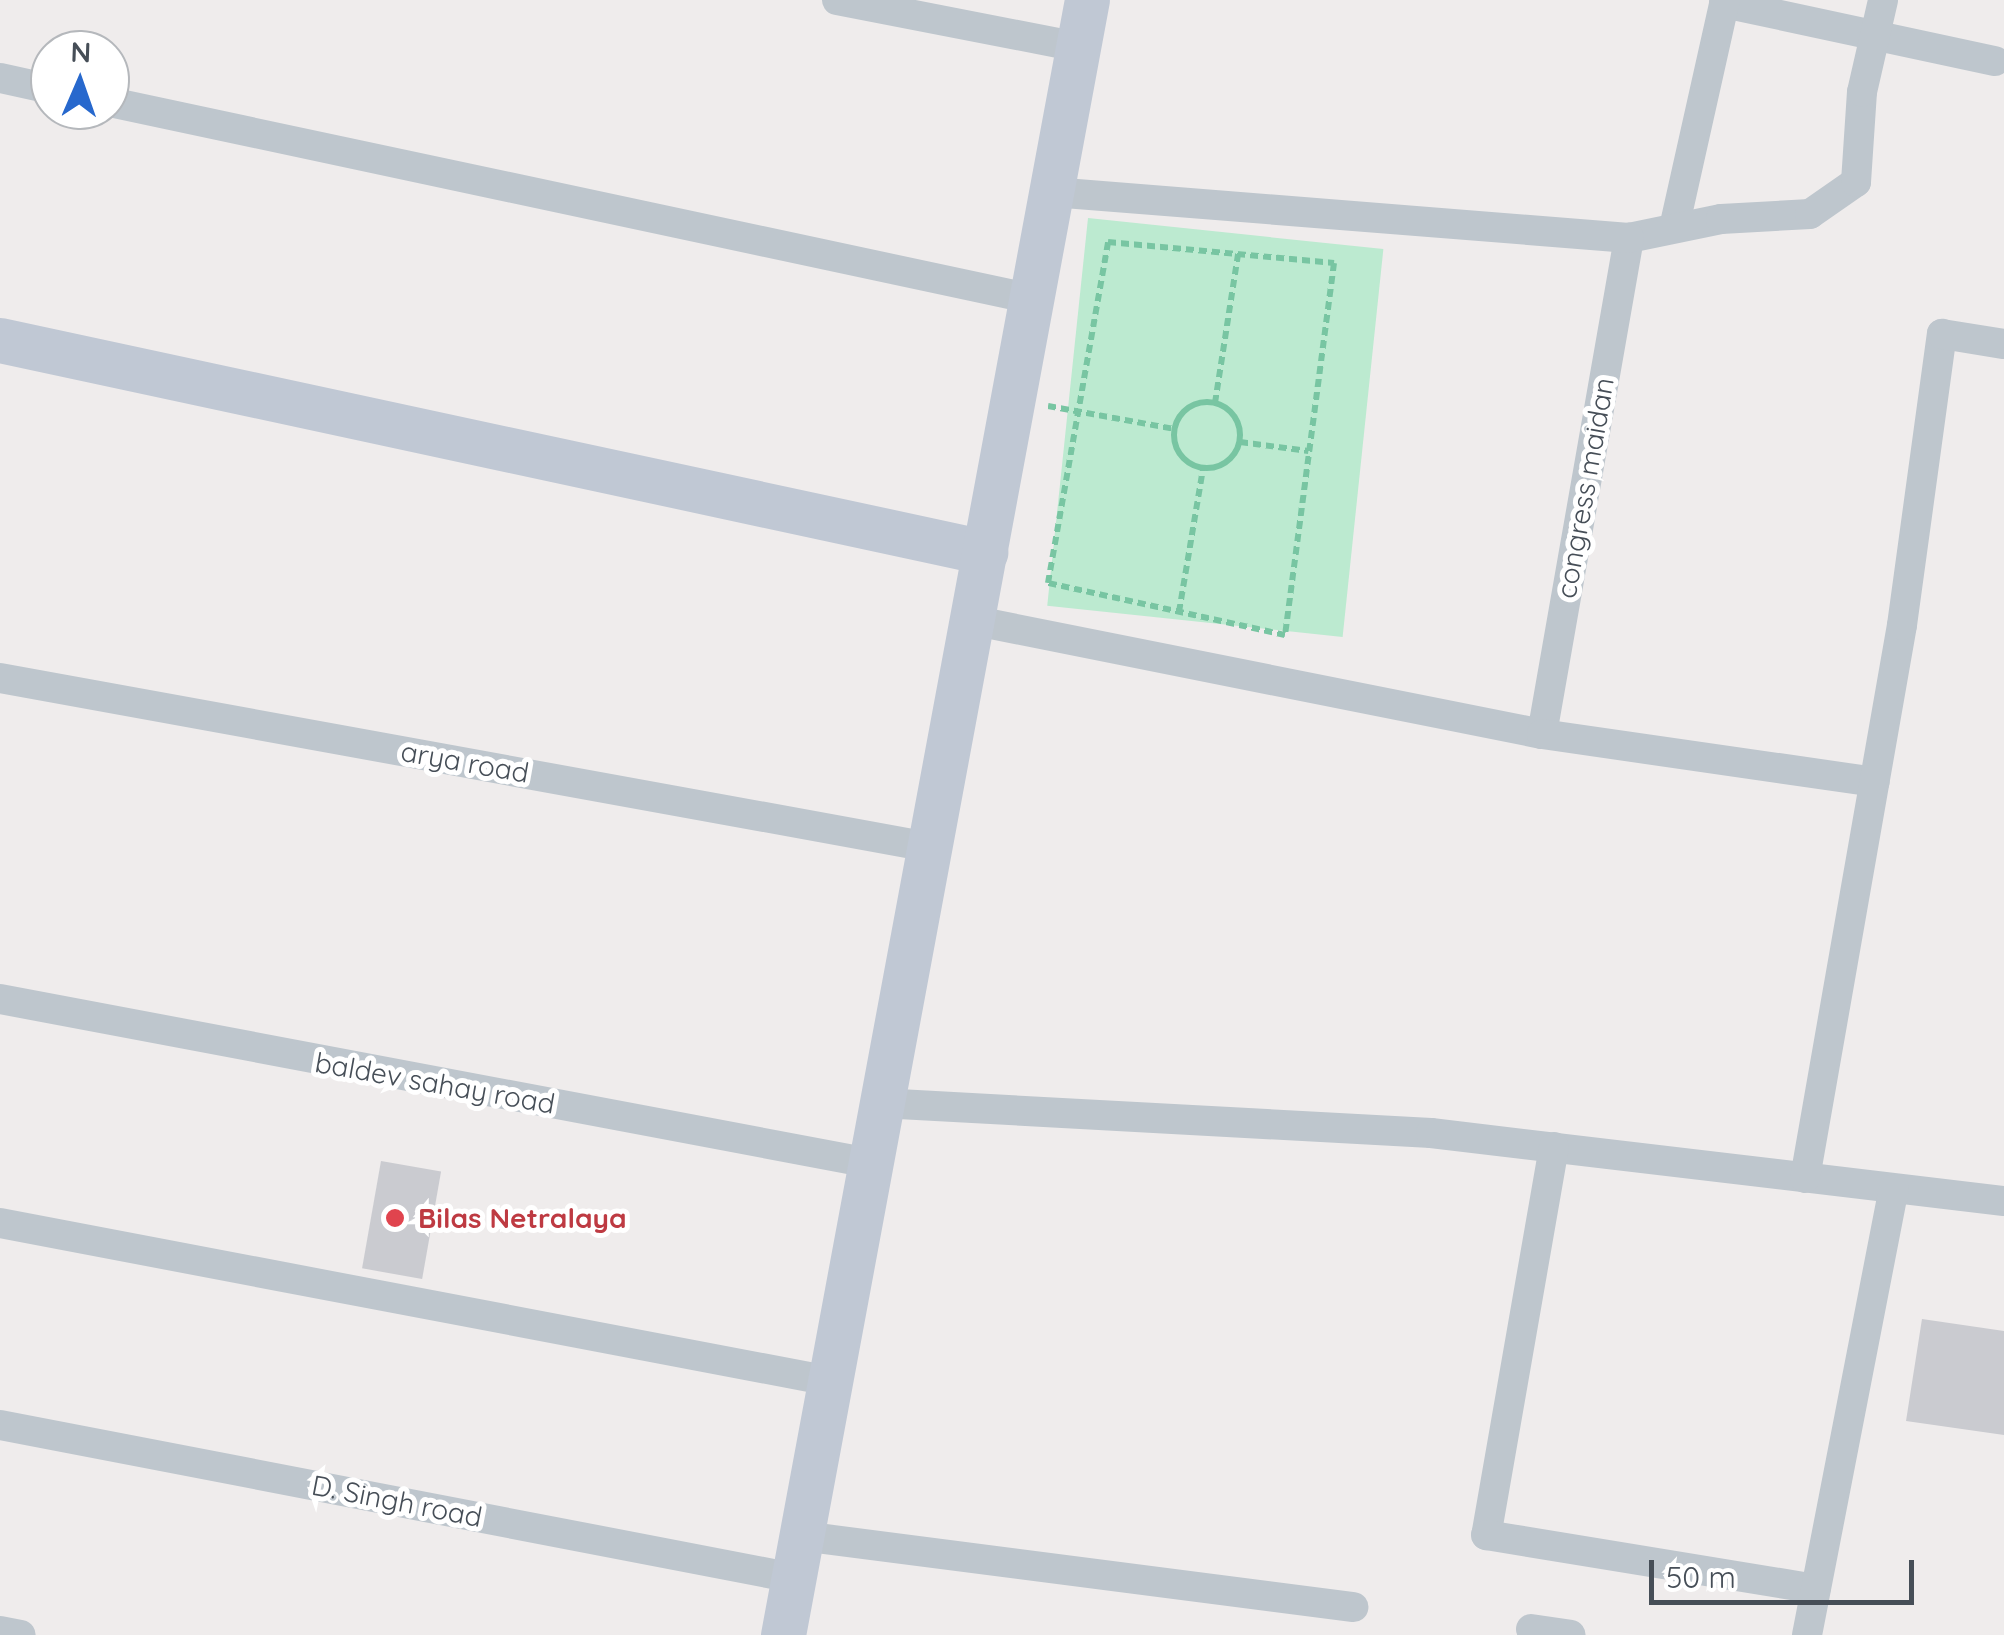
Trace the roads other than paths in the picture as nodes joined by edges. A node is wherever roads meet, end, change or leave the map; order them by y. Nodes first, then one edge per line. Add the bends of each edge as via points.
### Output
1 (838, 0) edge
2 (1086, 0) edge
3 (1883, 0) edge
4 (1724, 2) edge
5 (1874, 38) junction
6 (1078, 47) junction
7 (1995, 61) dead end
8 (0, 78) edge
9 (30, 85) edge
10 (130, 106) edge
11 (1052, 192) junction
12 (1674, 228) junction
13 (1630, 238) junction
14 (1032, 300) junction
15 (0, 340) edge
16 (2004, 344) edge
17 (985, 552) junction
18 (971, 620) junction
19 (0, 678) edge
20 (1542, 734) junction
21 (1875, 782) junction
22 (929, 847) junction
23 (0, 1000) edge
24 (880, 1103) junction
25 (1554, 1147) junction
26 (870, 1163) junction
27 (1805, 1178) junction
28 (1894, 1189) junction
29 (2004, 1201) edge
30 (0, 1223) edge
31 (830, 1381) junction
32 (0, 1424) edge
33 (798, 1557) junction
34 (1816, 1590) junction
35 (1354, 1607) dead end
36 (1531, 1629) dead end
37 (0, 1631) edge
38 (21, 1635) edge
39 (783, 1635) edge
40 (1571, 1635) edge
41 (1808, 1635) edge

1 - 6 street
2 - 6 street
3 - 5 street
4 - 5 street
4 - 12 street
5 - 7 street
5 - 12 street via 1862,92 1856,182 1810,214
6 - 11 street
8 - 9 street
10 - 14 street
11 - 13 street
11 - 14 street
12 - 13 street
13 - 20 street, congress maidan
14 - 17 street
15 - 17 street
16 - 21 street via 1942,334
17 - 18 street
18 - 20 street
18 - 22 street
19 - 22 street, arya road
20 - 21 street
21 - 27 street
22 - 24 street
23 - 26 street, baldev sahay road
24 - 25 street via 1431,1132
24 - 26 street
25 - 27 street
25 - 34 street via 1486,1535
26 - 31 street
27 - 28 street
28 - 29 street
28 - 34 street
30 - 31 street
31 - 33 street
32 - 33 street, D. Singh road
33 - 35 street, D. Singh road
33 - 39 street
34 - 41 street
36 - 40 street
37 - 38 street

